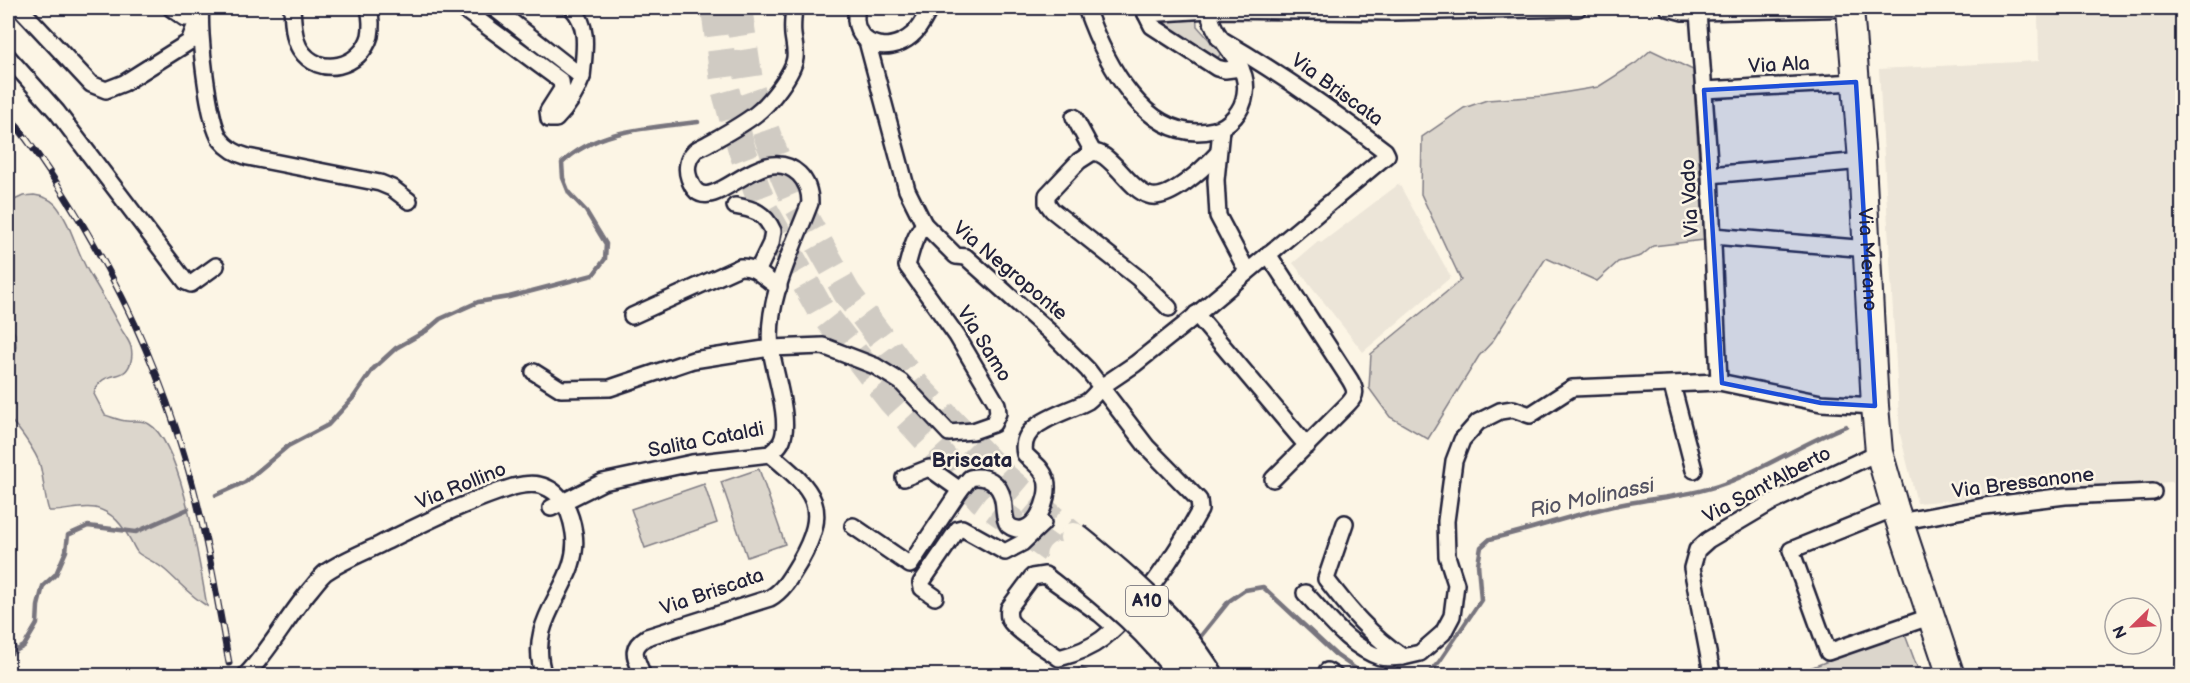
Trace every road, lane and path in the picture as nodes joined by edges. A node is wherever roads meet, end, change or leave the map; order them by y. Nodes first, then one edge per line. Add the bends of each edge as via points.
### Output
1 (20, 8) edge
2 (171, 8) edge
3 (292, 8) edge
4 (369, 8) edge
5 (462, 8) edge
6 (494, 8) edge
7 (572, 8) edge
8 (794, 8) edge
9 (857, 8) edge
10 (930, 8) edge
11 (1086, 8) edge
12 (1578, 8) edge
13 (1850, 8) edge
14 (1860, 8) edge
15 (1209, 9) edge
16 (201, 10) edge
17 (1394, 10) edge
18 (1683, 10) edge
19 (1145, 11) edge
20 (1219, 38) junction
21 (867, 41) junction
22 (8, 57) edge
23 (1241, 68) junction
24 (582, 77) junction
25 (1856, 82) junction
26 (1704, 90) junction
27 (1074, 117) dead end
28 (1221, 129) junction
29 (1093, 152) junction
30 (1218, 153) junction
31 (1862, 161) junction
32 (1710, 175) junction
33 (409, 201) dead end
34 (735, 206) dead end
35 (924, 224) junction
36 (1713, 236) junction
37 (1868, 249) junction
38 (1268, 254) junction
39 (216, 266) dead end
40 (758, 270) junction
41 (1247, 271) junction
42 (779, 287) junction
43 (1169, 308) dead end
44 (1196, 314) junction
45 (632, 316) dead end
46 (771, 348) junction
47 (534, 372) dead end
48 (1719, 382) junction
49 (1672, 385) junction
50 (1101, 387) junction
51 (1875, 406) junction
52 (1307, 446) junction
53 (1879, 452) junction
54 (770, 454) junction
55 (1694, 471) dead end
56 (904, 478) dead end
57 (1273, 479) dead end
58 (960, 490) junction
59 (2153, 492) dead end
60 (1047, 495) junction
61 (558, 505) junction
62 (1897, 515) junction
63 (1345, 523) dead end
64 (853, 526) dead end
65 (1305, 593) dead end
66 (935, 597) dead end
67 (1932, 616) junction
68 (1115, 627) junction
69 (1403, 657) junction
70 (245, 675) edge
71 (544, 675) edge
72 (643, 675) edge
73 (1184, 675) edge
74 (1209, 675) edge
75 (1706, 675) edge
76 (1951, 675) edge

1 - 16 street via 91,84 106,90 189,42
2 - 16 street via 185,18 195,17
3 - 4 street via 299,48 311,61 331,67 349,63 365,47 370,34
5 - 24 street via 561,81 562,88 549,118 556,119 561,114
6 - 24 street
7 - 24 street via 584,27
8 - 42 street, Salita Cataldi via 795,55 789,73 767,104 694,152 687,168 694,188 709,196 765,166 785,166 802,178 810,203
9 - 21 street, Via Negroponte via 855,24
10 - 21 street via 917,30 906,39 885,45
11 - 28 street via 1110,62 1140,106 1181,129
12 - 17 street
13 - 14 street
13 - 18 street
13 - 25 main road, Via Merano
15 - 17 street
15 - 19 street
15 - 20 street
16 - 33 street via 213,125 230,149 248,157 380,183
18 - 26 street, Via Vado
19 - 23 street via 1152,26 1217,68
20 - 23 street
20 - 38 street, Via Briscata via 1339,115 1388,155
21 - 35 street, Via Negroponte via 907,190
22 - 39 street via 57,112 186,282 191,284
23 - 28 street via 1246,84 1244,100 1234,118
25 - 26 street, Via Ala
25 - 31 main road, Via Merano
26 - 32 street, Via Vado
27 - 29 street
28 - 30 street
29 - 30 street via 1104,156 1142,192 1152,196 1183,183
29 - 43 street via 1048,192 1047,202
30 - 41 street via 1218,216
31 - 32 street
31 - 37 main road, Via Merano
32 - 36 street, Via Vado
34 - 40 street via 763,214 773,231
35 - 46 street, Via Samo via 914,240 907,266 957,336 997,404 993,423 973,431 949,433 901,382 875,366 823,346
35 - 50 street, Via Negroponte via 956,256 966,257 1051,333
36 - 37 street
36 - 48 street, Via Vado
37 - 51 main road, Via Merano
38 - 41 street, Via Briscata
38 - 52 street via 1355,391 1353,399
40 - 42 street
40 - 45 street via 740,267
41 - 44 street, Via Briscata
42 - 46 street, Salita Cataldi via 771,313
44 - 50 street, Via Briscata
44 - 52 street
46 - 47 street via 693,360 610,388 561,389
46 - 54 street, Salita Cataldi via 785,428 780,446
48 - 49 street
48 - 51 street via 1821,403
49 - 55 street
49 - 69 street via 1572,388 1530,415 1513,409 1478,422 1462,440 1449,488 1447,555 1456,584 1452,616 1443,633 1419,653
50 - 60 street via 1090,400 1036,426 1026,439 1024,449 1046,478
50 - 68 street, Via Negroponte via 1201,506 1157,577
51 - 53 main road, Via Merano
52 - 57 street
53 - 62 main road, Via Merano
53 - 75 street, Via Sant'Alberto via 1772,502 1697,550 1692,568 1712,668
54 - 61 street, Salita Cataldi via 692,463 603,482
54 - 72 street, Via Briscata via 801,480 815,506 815,529 799,562 783,588 770,598 638,642 636,656
56 - 58 street via 929,468
58 - 60 street via 967,480 976,477 992,481 1003,500 1005,520 1018,529 1039,516
58 - 64 street via 910,565
59 - 62 street, Via Bressanone via 2065,496
60 - 66 street via 1049,508 1042,524 1009,551 958,529 921,585
61 - 70 street, Via Rollino via 555,492 537,484 511,488 429,520 326,572
61 - 71 street via 570,517 574,554 543,629 538,653
62 - 67 main road, Via Merano
62 - 67 street via 1791,550 1828,652
63 - 69 street via 1326,579 1356,618
65 - 69 street via 1340,631 1362,648 1382,658
67 - 76 main road, Via Merano
68 - 68 street, Via Negroponte via 1045,574 1032,577 1008,614 1012,623 1059,658 1088,648
73 - 74 highway, A10, bridge via 1168,652 1067,546 1128,581 1184,639

